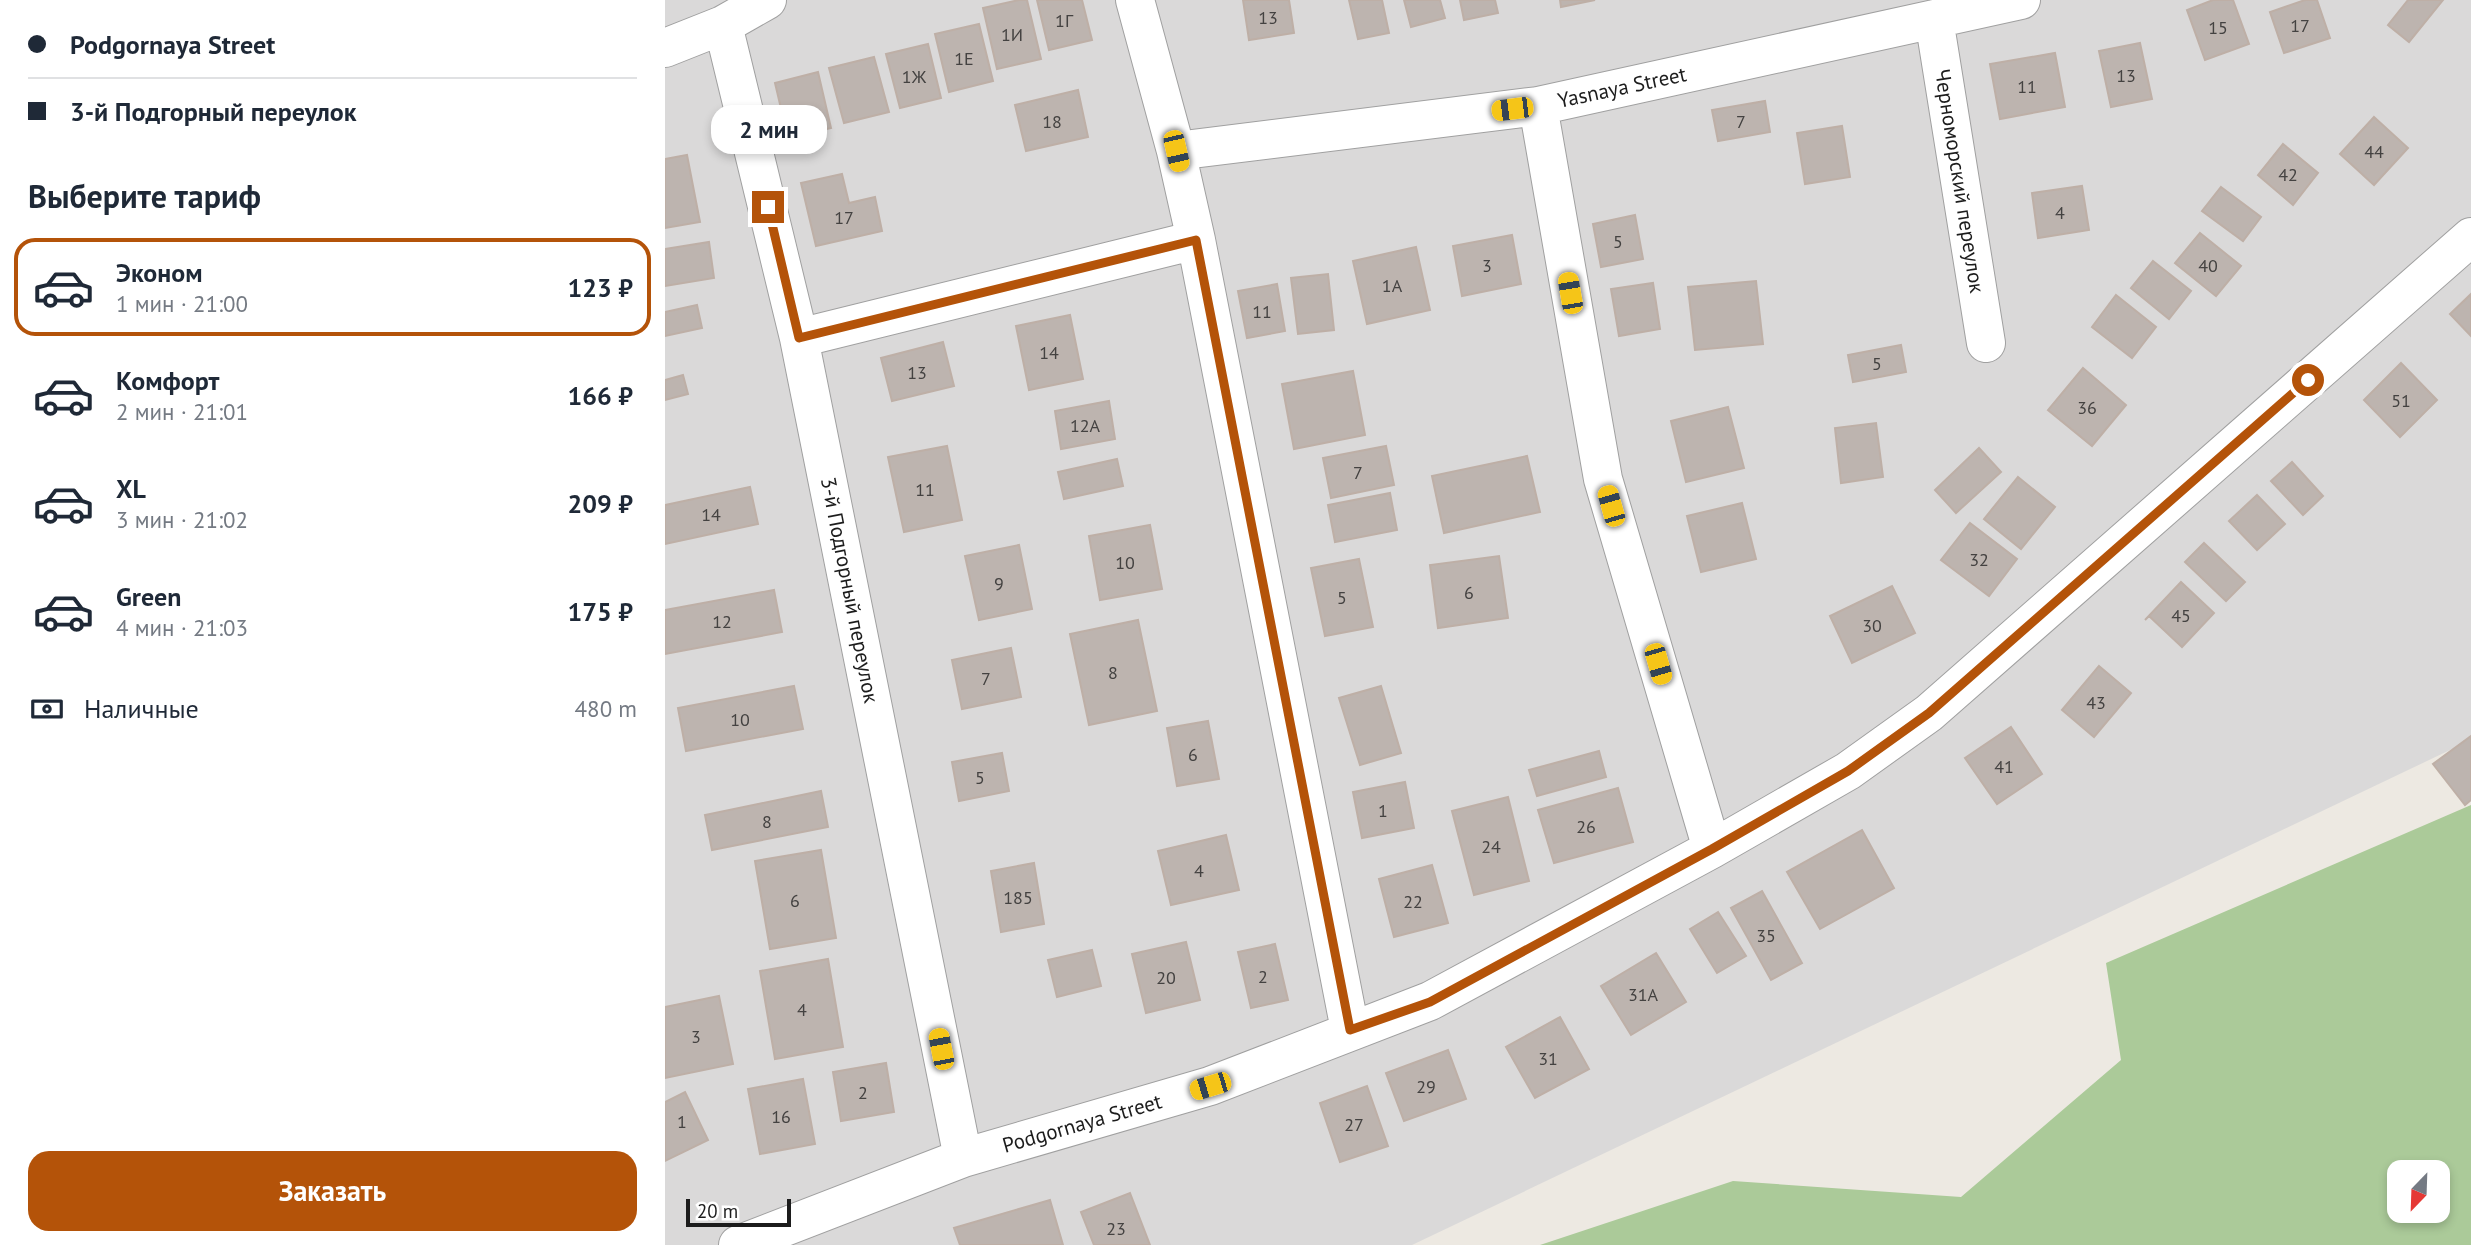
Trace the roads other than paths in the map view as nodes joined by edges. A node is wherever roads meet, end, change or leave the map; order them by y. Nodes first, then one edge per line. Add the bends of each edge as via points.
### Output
1 (767, 0) edge
2 (1135, 0) edge
3 (2021, 0) edge
4 (1934, 19) junction
5 (723, 25) junction
6 (665, 48) edge
7 (1538, 106) junction
8 (1176, 151) junction
9 (2471, 237) edge
10 (1196, 240) junction
11 (799, 338) junction
12 (1986, 343) dead end
13 (1712, 849) junction
14 (1350, 1030) junction
15 (963, 1158) junction
16 (739, 1245) edge

1 - 5 street
2 - 8 street
3 - 4 street, Yasnaya Street
4 - 7 street, Yasnaya Street
4 - 12 street, Черноморский переулок
5 - 6 street
5 - 11 street, 3-й Подгорный переулок
7 - 8 street, Yasnaya Street
7 - 13 street via 1603,479
8 - 10 street
9 - 13 street, Podgornaya Street via 1929,713 1848,771
10 - 11 street
10 - 14 street
11 - 15 street, 3-й Подгорный переулок
13 - 14 street, Podgornaya Street via 1430,1002
14 - 15 street, Podgornaya Street via 1210,1086
15 - 16 street, Podgornaya Street

